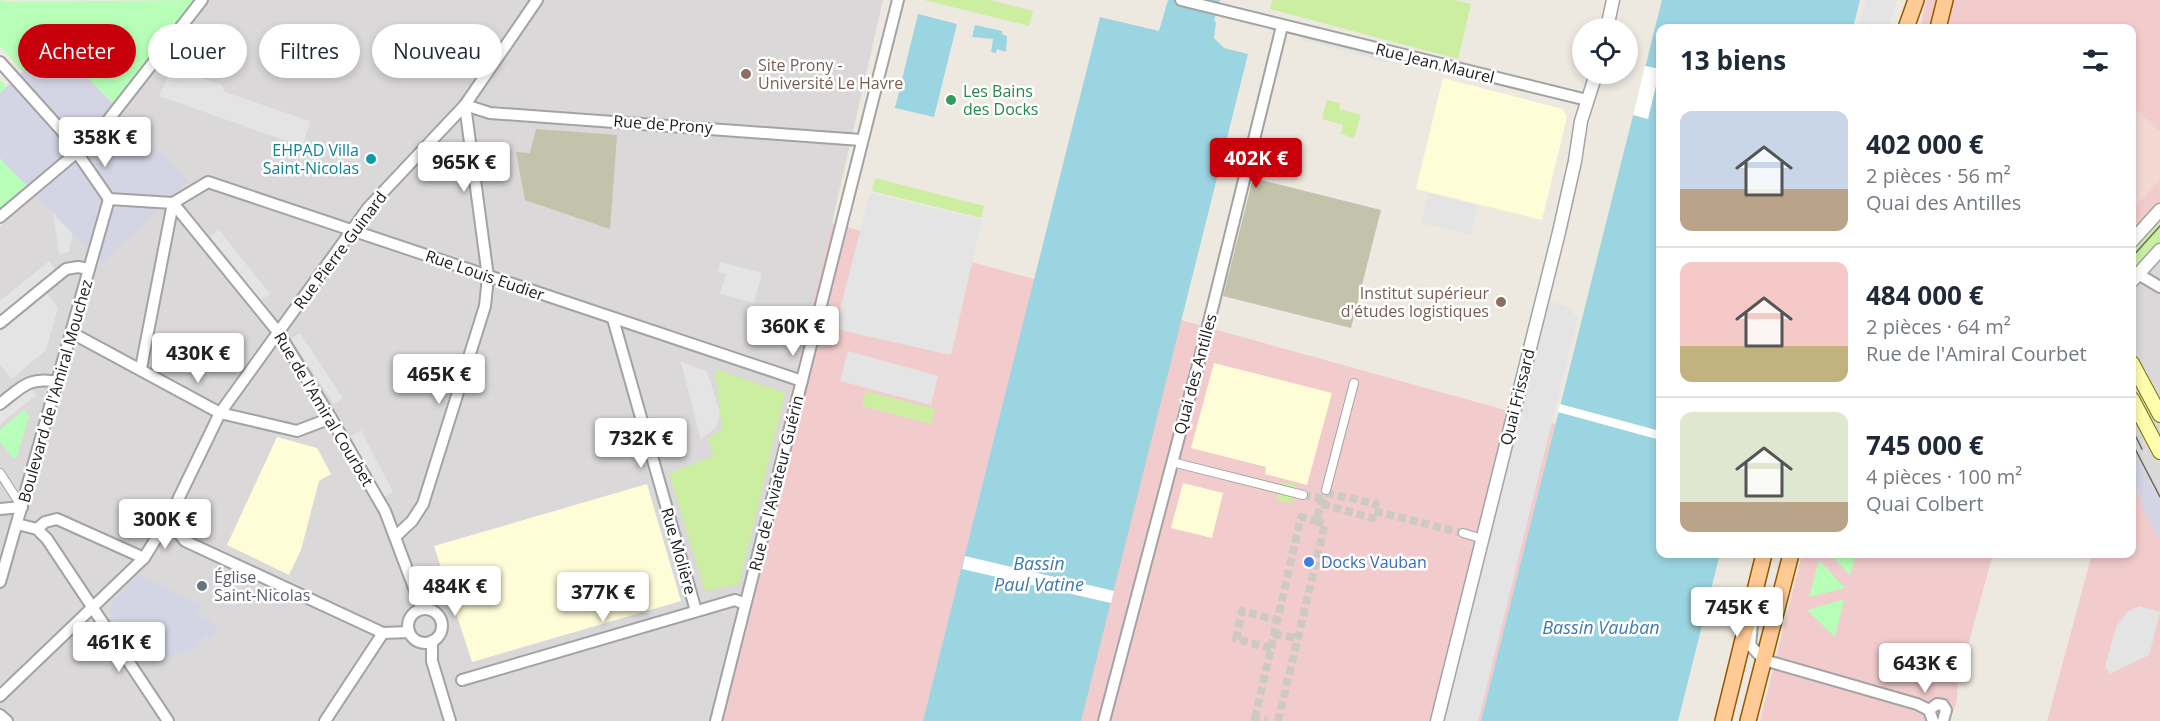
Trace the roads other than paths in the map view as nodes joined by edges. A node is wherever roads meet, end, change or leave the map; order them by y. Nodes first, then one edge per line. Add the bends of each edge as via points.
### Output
1 (202, 0) edge
2 (537, 0) edge
3 (898, 0) edge
4 (1181, 0) edge
5 (1613, 0) edge
6 (1916, 0) edge
7 (1945, 0) edge
8 (1608, 18) edge
9 (1907, 24) edge
10 (1944, 24) edge
11 (1282, 26) junction
12 (0, 62) edge
13 (1593, 84) edge
14 (1587, 100) junction
15 (465, 105) junction
16 (861, 140) junction
17 (77, 153) junction
18 (109, 199) junction
19 (173, 203) junction
20 (2160, 210) edge
21 (0, 217) edge
22 (352, 231) junction
23 (2136, 237) edge
24 (2160, 250) edge
25 (84, 268) junction
26 (2136, 276) edge
27 (488, 277) junction
28 (2136, 277) edge
29 (2160, 287) edge
30 (613, 319) junction
31 (0, 323) edge
32 (278, 332) junction
33 (72, 333) junction
34 (141, 368) junction
35 (2136, 370) edge
36 (802, 381) junction
37 (58, 382) junction
38 (1354, 383) dead end
39 (0, 404) edge
40 (2136, 407) edge
41 (220, 413) junction
42 (2160, 415) edge
43 (331, 418) junction
44 (2160, 452) edge
45 (1172, 462) junction
46 (0, 473) edge
47 (1326, 490) tunnel mouth
48 (1303, 495) tunnel mouth
49 (22, 507) junction
50 (0, 509) edge
51 (17, 524) junction
52 (173, 526) junction
53 (37, 529) junction
54 (1463, 533) tunnel mouth
55 (395, 537) junction
56 (1483, 539) junction
57 (144, 558) junction
58 (1763, 558) edge
59 (1790, 558) edge
60 (0, 582) edge
61 (745, 604) junction
62 (1751, 607) junction
63 (92, 608) junction
64 (422, 609) junction
65 (696, 611) junction
66 (410, 632) junction
67 (383, 633) junction
68 (432, 641) junction
69 (1764, 660) junction
70 (462, 680) dead end
71 (0, 696) edge
72 (0, 715) edge
73 (1931, 716) edge
74 (164, 720) edge
75 (7, 721) edge
76 (325, 721) edge
77 (450, 721) edge
78 (716, 721) edge
79 (1104, 721) edge
80 (1437, 721) edge
81 (1723, 721) edge
82 (1748, 721) edge
83 (1943, 721) edge

1 - 17 street via 95,137
2 - 15 street, Rue Pierre Guinard
3 - 16 street, Rue de l'Aviateur Guérin
4 - 11 street, Rue Jean Maurel
5 - 8 street
6 - 9 main road
7 - 10 main road
11 - 14 street, Rue Jean Maurel
11 - 45 street, Quai des Antilles
12 - 17 street via 62,130
13 - 14 street, Quai Frissard
14 - 56 street, Quai Frissard via 1559,232
15 - 16 street, Rue de Prony via 490,113
15 - 22 street, Rue Pierre Guinard via 368,208
15 - 27 street
16 - 36 street, Rue de l'Aviateur Guérin
17 - 18 street
17 - 21 street
18 - 19 street
18 - 25 street, Boulevard de l'Amiral Mouchez
19 - 22 street, Rue Louis Eudier via 208,182
19 - 32 street, Rue de l'Amiral Courbet
19 - 34 street
20 - 23 street
22 - 27 street, Rue Louis Eudier
22 - 32 street, Rue Pierre Guinard
24 - 26 street
25 - 31 street via 66,268
25 - 33 street, Boulevard de l'Amiral Mouchez
27 - 30 street, Rue Louis Eudier
27 - 55 street via 485,306 423,504
28 - 29 street
30 - 36 street, Rue Louis Eudier
30 - 65 street, Rue Molière
32 - 41 street, Rue Pierre Guinard
32 - 43 street, Rue de l'Amiral Courbet
33 - 34 street
33 - 37 street, Boulevard de l'Amiral Mouchez
34 - 41 street
35 - 42 main road
36 - 61 street, Rue de l'Aviateur Guérin
37 - 39 street via 31,380
37 - 49 street, Boulevard de l'Amiral Mouchez
38 - 47 street
40 - 44 main road
41 - 43 street via 297,431
41 - 52 street, Rue Pierre Guinard via 174,508
43 - 55 street, Rue de l'Amiral Courbet via 385,511
45 - 48 street
45 - 79 street, Quai des Antilles
46 - 49 street
49 - 50 street
49 - 51 street, Boulevard de l'Amiral Mouchez
51 - 53 street
51 - 60 street, Boulevard de l'Amiral Mouchez
52 - 57 street via 162,529
52 - 67 street via 185,541
53 - 57 street via 57,519
53 - 63 street
54 - 56 street
55 - 64 street, Rue de l'Amiral Courbet
56 - 80 street, Quai Frissard
57 - 63 street
58 - 62 main road
59 - 69 main road
61 - 65 street via 735,600
61 - 78 street, Rue de l'Aviateur Guérin
62 - 69 street via 1754,628 1750,645
62 - 81 main road
63 - 71 street
63 - 74 street
64 - 66 street via 410,618
64 - 68 street via 435,612 442,623 439,636
65 - 70 street
66 - 67 street
66 - 68 street via 419,641
67 - 76 street
68 - 77 street via 432,661
69 - 73 street via 1917,704
69 - 82 main road
72 - 75 street
73 - 83 street via 1934,705 1943,705 1947,714

